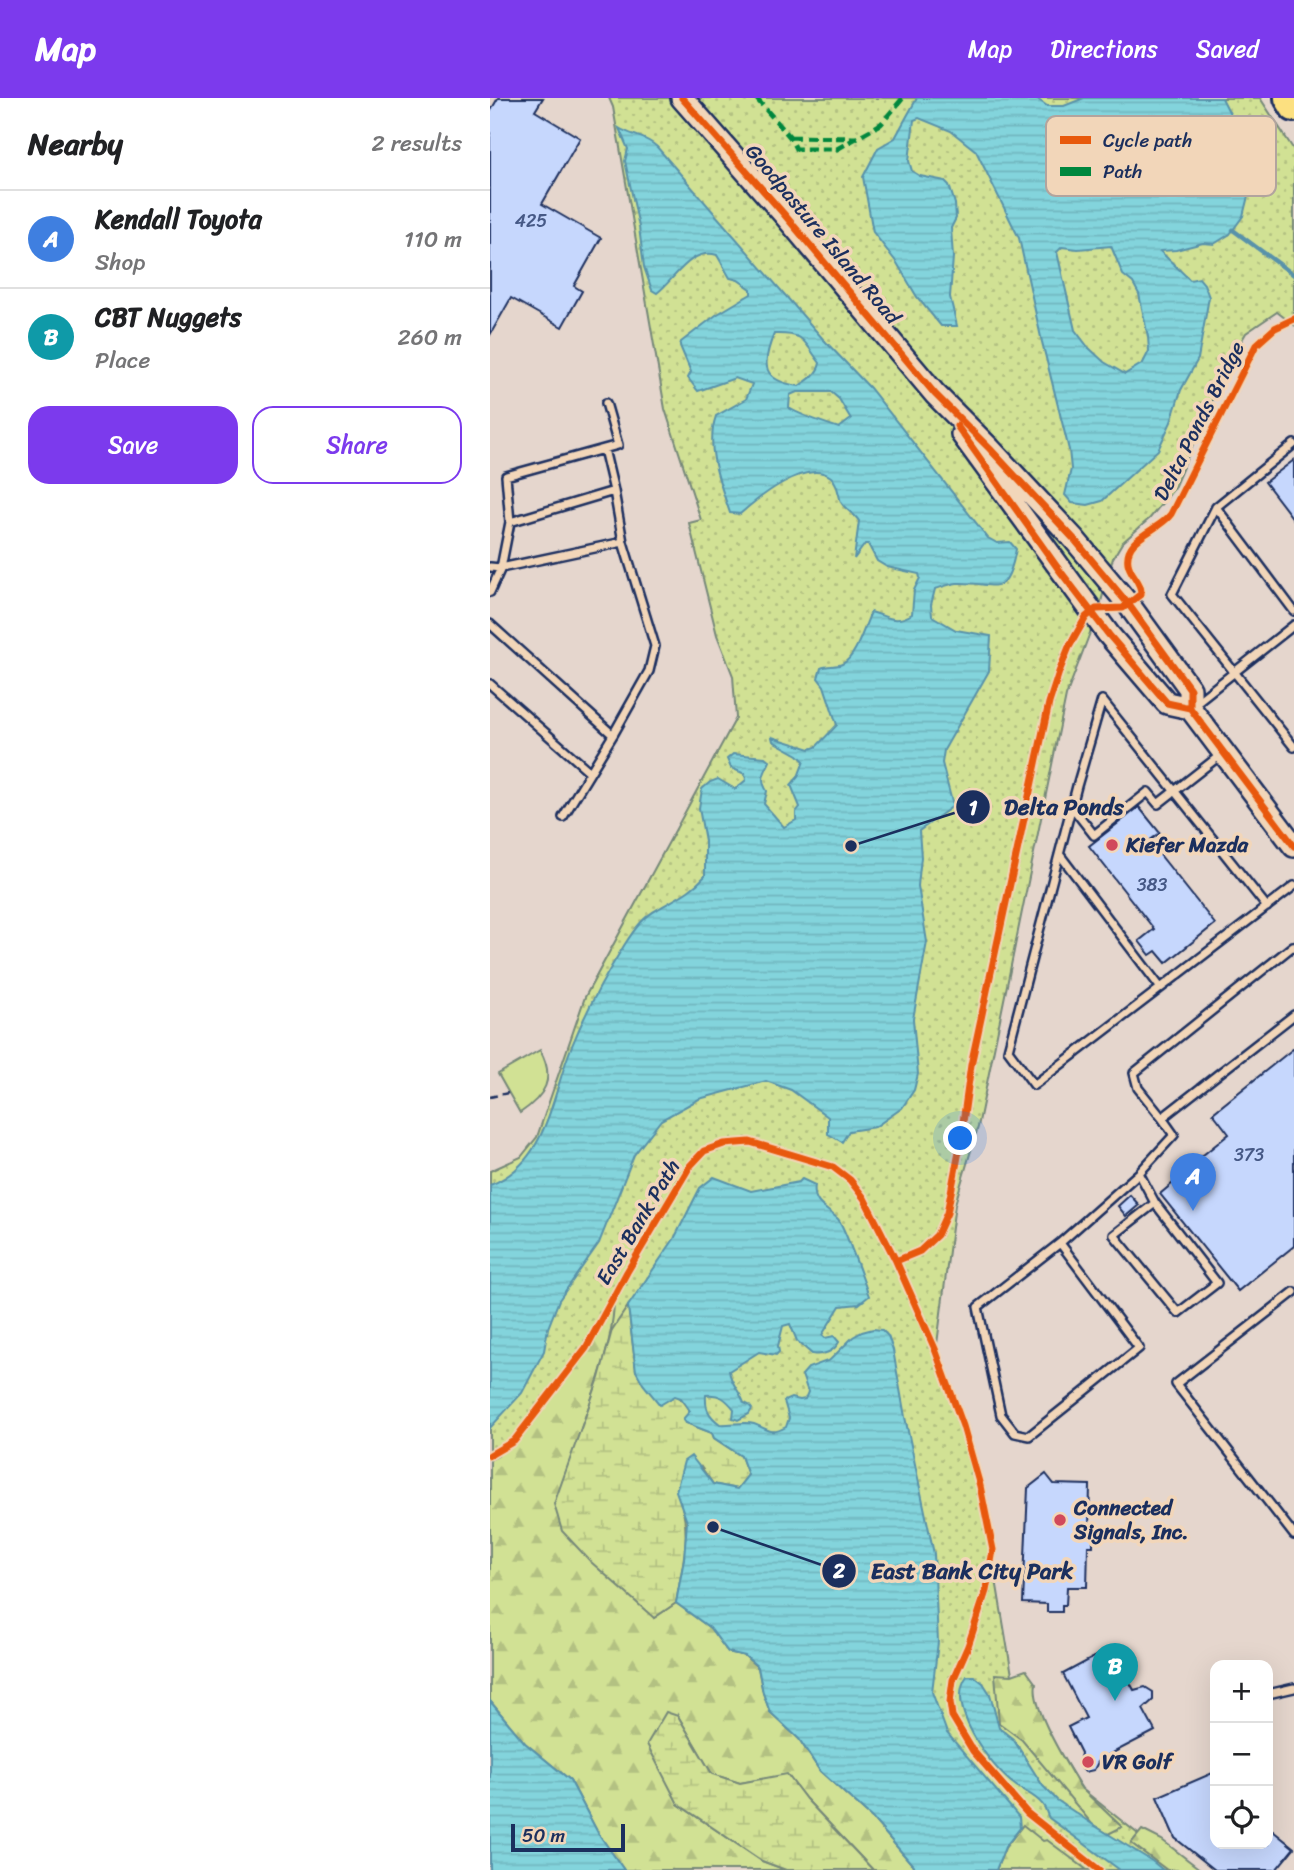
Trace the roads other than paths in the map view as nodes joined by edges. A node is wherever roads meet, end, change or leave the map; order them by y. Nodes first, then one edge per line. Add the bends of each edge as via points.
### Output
1 (682, 98) edge
2 (1288, 98) edge
3 (1294, 108) edge
4 (935, 394) junction
5 (606, 403) dead end
6 (1294, 443) edge
7 (604, 449) junction
8 (614, 491) junction
9 (1216, 507) junction
10 (510, 522) junction
11 (623, 542) junction
12 (490, 567) edge
13 (501, 568) junction
14 (490, 592) edge
15 (1294, 611) edge
16 (490, 624) edge
17 (1294, 625) edge
18 (1234, 673) junction
19 (490, 684) edge
20 (1190, 708) junction
21 (613, 735) junction
22 (1294, 747) edge
23 (1223, 753) junction
24 (590, 772) junction
25 (1176, 790) junction
26 (1072, 807) junction
27 (563, 817) dead end
28 (1294, 846) edge
29 (1060, 855) junction
30 (1294, 886) edge
31 (1267, 906) junction
32 (1294, 947) edge
33 (1160, 987) junction
34 (1294, 1015) edge
35 (1161, 1118) junction
36 (1139, 1174) junction
37 (1155, 1203) junction
38 (1060, 1243) junction
39 (1294, 1292) edge
40 (1294, 1535) edge
41 (1294, 1688) edge
42 (1273, 1693) edge

1 - 4 main road, Goodpasture Island Road
2 - 3 highway
4 - 20 main road, Goodpasture Island Road via 1074,539 1129,605 1190,689
4 - 20 main road, Goodpasture Island Road via 1109,635 1167,704
5 - 7 lane via 618,445
6 - 9 lane
7 - 8 lane
7 - 10 lane via 506,476
8 - 10 lane
8 - 11 lane
9 - 15 lane
9 - 18 lane via 1172,594
10 - 13 lane
11 - 13 lane
11 - 21 lane via 654,646 649,671
12 - 13 lane
13 - 14 lane
16 - 21 lane
17 - 18 lane
18 - 20 lane
18 - 22 lane
19 - 24 lane
20 - 23 main road, Goodpasture Island Road
21 - 24 lane
23 - 25 lane
23 - 28 main road, Goodpasture Island Road
24 - 27 lane
25 - 26 lane via 1158,804 1149,792 1094,835
25 - 26 lane via 1102,700
25 - 31 lane
26 - 29 lane
29 - 33 lane
29 - 33 lane via 1009,1050 1034,1085
30 - 31 lane
31 - 33 lane
32 - 35 lane via 1134,1073 1138,1088
34 - 35 lane
35 - 36 lane via 1174,1135
36 - 37 lane
36 - 38 lane
37 - 37 lane via 1217,1283 1178,1313 1114,1235
38 - 38 lane via 1139,1348 1029,1436 1015,1433 1000,1415 978,1307
39 - 40 lane via 1176,1384
41 - 42 lane

